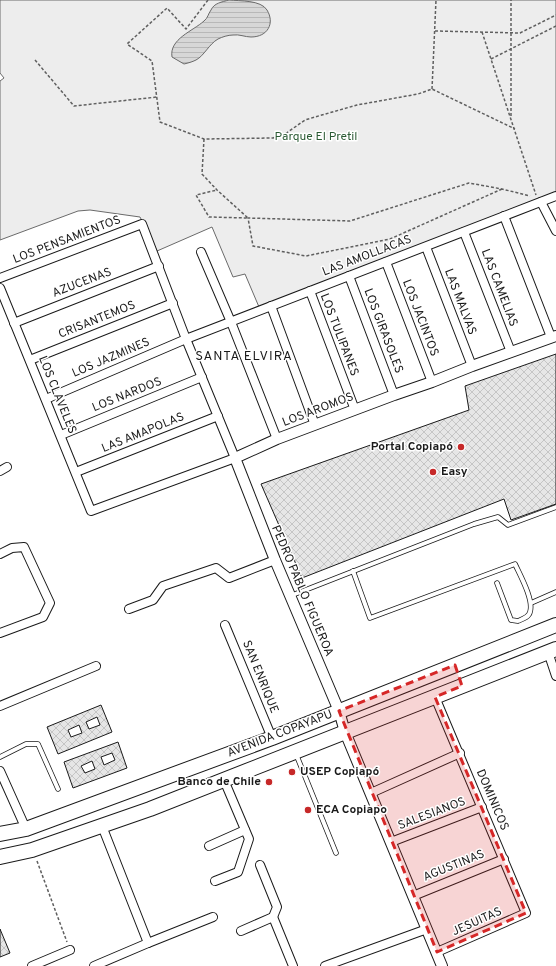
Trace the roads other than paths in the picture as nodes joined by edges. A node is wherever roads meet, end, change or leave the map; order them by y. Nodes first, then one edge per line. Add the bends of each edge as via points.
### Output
1 (556, 196) edge
2 (539, 200) junction
3 (504, 216) junction
4 (142, 224) joint
5 (556, 231) edge
6 (464, 232) junction
7 (426, 246) junction
8 (200, 252) dead end
9 (386, 262) junction
10 (159, 266) junction
11 (349, 276) junction
12 (0, 278) edge
13 (0, 288) edge
14 (310, 291) junction
15 (173, 303) junction
16 (271, 306) junction
17 (231, 322) junction
18 (14, 323) junction
19 (554, 336) edge
20 (186, 339) junction
21 (511, 352) junction
22 (30, 360) junction
23 (472, 366) junction
24 (202, 377) junction
25 (432, 382) junction
26 (394, 395) junction
27 (46, 399) junction
28 (356, 410) junction
29 (218, 416) junction
30 (315, 425) junction
31 (61, 435) junction
32 (277, 439) junction
33 (235, 458) junction
34 (76, 472) junction
35 (556, 507) edge
36 (91, 511) joint
37 (0, 554) edge
38 (275, 560) junction
39 (353, 571) junction
40 (497, 583) dead end
41 (556, 592) edge
42 (290, 596) junction
43 (531, 602) junction
44 (129, 609) dead end
45 (225, 625) dead end
46 (556, 625) edge
47 (0, 633) edge
48 (554, 651) edge
49 (455, 665) junction
50 (96, 666) dead end
51 (556, 676) edge
52 (462, 686) junction
53 (435, 697) junction
54 (0, 706) edge
55 (339, 712) junction
56 (345, 732) junction
57 (272, 738) junction
58 (296, 752) junction
59 (460, 753) junction
60 (0, 757) edge
61 (0, 771) edge
62 (224, 780) junction
63 (58, 789) dead end
64 (371, 793) junction
65 (482, 807) junction
66 (102, 826) junction
67 (26, 829) junction
68 (245, 830) junction
69 (0, 834) edge
70 (392, 842) junction
71 (209, 846) dead end
72 (336, 853) dead end
73 (0, 857) edge
74 (504, 859) junction
75 (260, 865) dead end
76 (215, 881) dead end
77 (413, 896) junction
78 (526, 913) joint
79 (213, 917) dead end
80 (273, 917) junction
81 (427, 929) junction
82 (241, 931) dead end
83 (148, 943) junction
84 (70, 950) road end
85 (437, 952) junction
86 (46, 963) edge
87 (32, 966) edge
88 (94, 966) edge
89 (293, 966) edge
90 (325, 966) edge
91 (442, 966) edge

1 - 2 street, LAS AMOLLACAS
2 - 3 street, LAS AMOLLACAS
2 - 5 street
3 - 6 street, LAS AMOLLACAS
3 - 19 street
4 - 10 street, PEDRO PABLO FIGUEROA
4 - 12 street, LOS PENSAMIENTOS
6 - 7 street, LAS AMOLLACAS
6 - 21 street, LAS CAMELIAS
7 - 9 street, LAS AMOLLACAS
7 - 23 street, LAS MALVAS
8 - 17 street
9 - 11 street, LAS AMOLLACAS
9 - 25 street, LOS JACINTOS
10 - 15 street, PEDRO PABLO FIGUEROA
10 - 18 street, AZUCENAS
11 - 14 street, LAS AMOLLACAS
11 - 26 street, LOS GIRASOLES
13 - 18 street, LOS CLAVELES
14 - 16 street, LAS AMOLLACAS
14 - 28 street, LOS TULIPANES
15 - 20 street, PEDRO PABLO FIGUEROA
15 - 22 street, CRISANTEMOS
16 - 17 street, LAS AMOLLACAS
16 - 30 street
17 - 20 street, LAS AMOLLACAS
17 - 32 street
18 - 22 street, LOS CLAVELES
19 - 21 street, LOS AROMOS
20 - 24 street, PEDRO PABLO FIGUEROA
20 - 27 street, LOS JAZMINES
21 - 23 street, LOS AROMOS
22 - 27 street, LOS CLAVELES
23 - 25 street, LOS AROMOS
24 - 29 street, PEDRO PABLO FIGUEROA
24 - 31 street, LOS NARDOS
25 - 26 street, LOS AROMOS
26 - 28 street, LOS AROMOS
27 - 31 street, LOS CLAVELES
28 - 30 street, LOS AROMOS
29 - 33 street, PEDRO PABLO FIGUEROA
29 - 34 street, LAS AMAPOLAS
30 - 32 street, LOS AROMOS
31 - 34 street, LOS CLAVELES
32 - 33 street, LOS AROMOS
33 - 36 street, LOS AROMOS
33 - 38 street, PEDRO PABLO FIGUEROA
34 - 36 street, LOS CLAVELES
35 - 39 lane via 508,525 498,517 474,524
37 - 47 street via 12,548 24,547 50,603 43,617
38 - 42 street, PEDRO PABLO FIGUEROA
38 - 44 street via 229,578 216,568 164,586 153,600
39 - 42 lane
39 - 43 lane via 370,618 515,564
40 - 43 lane via 511,620 518,622 526,617 530,612
41 - 43 lane
42 - 55 street, PEDRO PABLO FIGUEROA
45 - 57 street, SAN ENRIQUE
46 - 49 highway, AVENIDA COPAYAPU
48 - 51 street
48 - 52 highway, AVENIDA COPAYAPU
49 - 52 highway
49 - 55 highway, AVENIDA COPAYAPU
50 - 54 street
52 - 53 highway, AVENIDA COPAYAPU
53 - 56 highway, AVENIDA COPAYAPU
53 - 59 street, DOMINICOS
55 - 56 street, PEDRO PABLO FIGUEROA
55 - 57 highway, AVENIDA COPAYAPU
56 - 58 highway, AVENIDA COPAYAPU
56 - 64 street, PEDRO PABLO FIGUEROA
57 - 67 highway, AVENIDA COPAYAPU
58 - 62 highway, AVENIDA COPAYAPU
58 - 72 lane
59 - 64 street
59 - 65 street, DOMINICOS
60 - 63 lane via 26,744 38,744
61 - 67 street
62 - 66 highway, AVENIDA COPAYAPU
62 - 68 street
64 - 70 street, PEDRO PABLO FIGUEROA
65 - 70 street, SALESIANOS
65 - 74 street, DOMINICOS
66 - 73 highway, AVENIDA COPAYAPU via 32,850
66 - 83 street
67 - 69 highway, AVENIDA COPAYAPU
68 - 71 street
68 - 76 street via 249,839 238,872
70 - 77 street, PEDRO PABLO FIGUEROA
74 - 77 street, AGUSTINAS
74 - 78 street, DOMINICOS
75 - 80 street via 277,907
77 - 81 street, PEDRO PABLO FIGUEROA
78 - 85 street, JESUITAS
79 - 83 street
80 - 82 street
80 - 89 street
81 - 85 street, PEDRO PABLO FIGUEROA
81 - 90 street
83 - 88 street
84 - 86 street
85 - 91 street, PEDRO PABLO FIGUEROA
86 - 87 street

